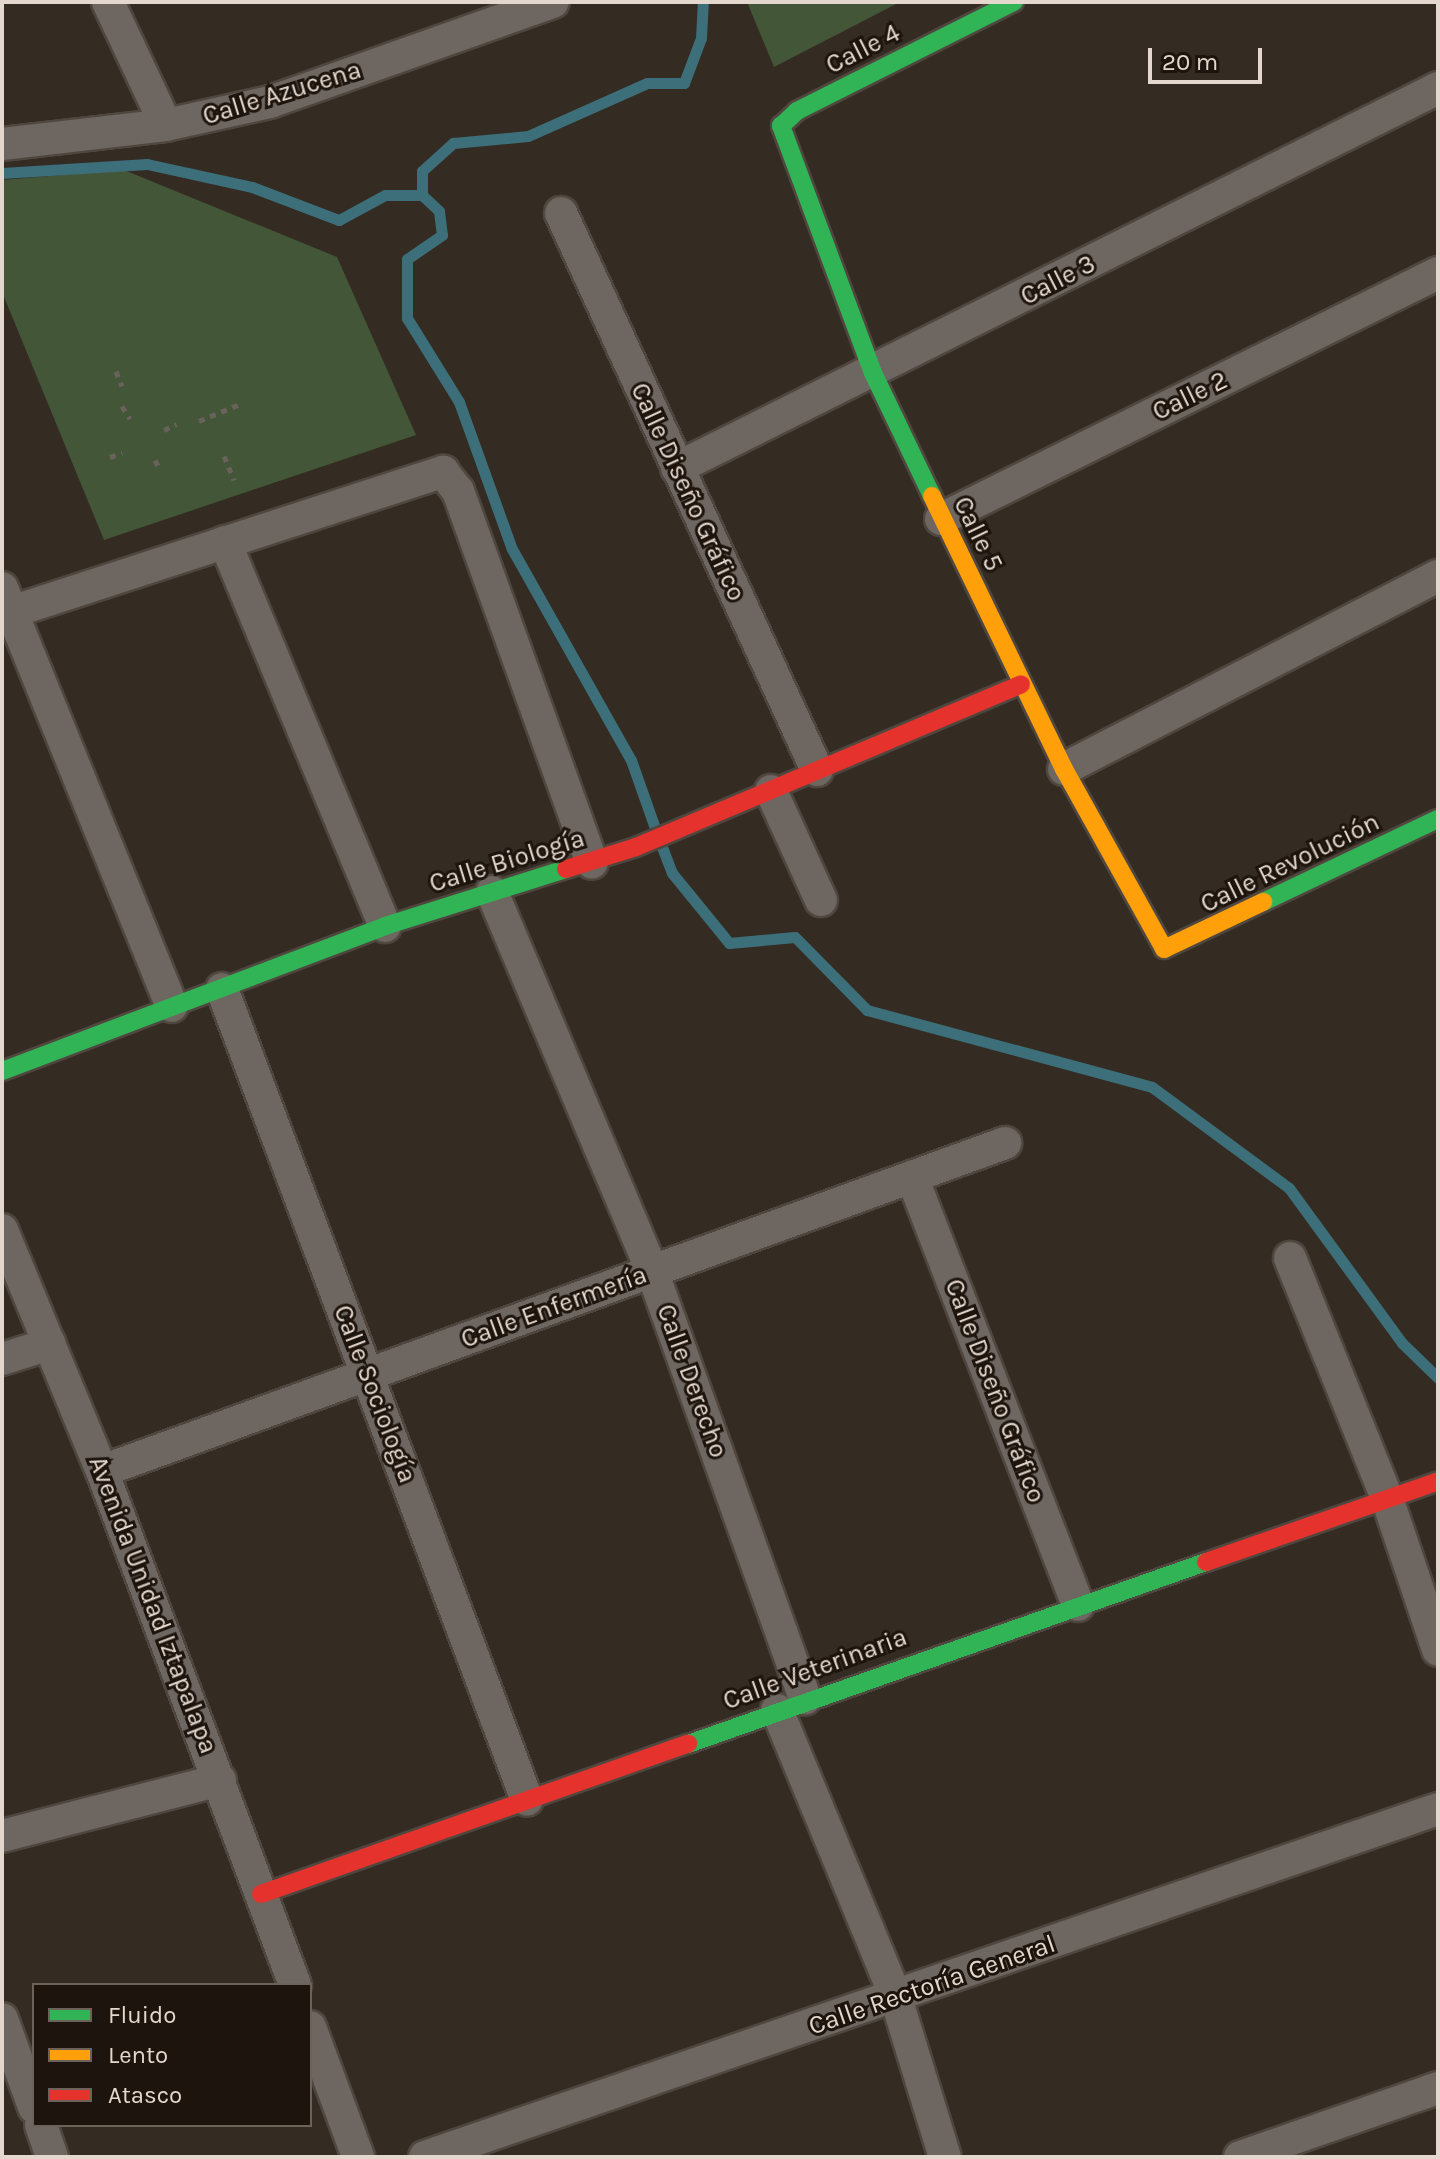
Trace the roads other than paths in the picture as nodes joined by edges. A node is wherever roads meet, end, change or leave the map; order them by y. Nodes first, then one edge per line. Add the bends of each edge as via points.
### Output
1 (108, 2) edge
2 (553, 2) edge
3 (1014, 2) edge
4 (1438, 88) edge
5 (166, 125) junction
6 (781, 126) joint
7 (2, 144) edge
8 (561, 213) dead end
9 (1438, 273) edge
10 (873, 373) junction
11 (677, 468) junction
12 (941, 519) junction
13 (225, 542) junction
14 (1438, 576) edge
15 (5, 605) edge
16 (1021, 684) junction
17 (1064, 769) junction
18 (817, 770) junction
19 (771, 791) junction
20 (1438, 819) edge
21 (592, 863) junction
22 (492, 892) junction
23 (821, 900) dead end
24 (385, 926) junction
25 (1164, 949) joint
26 (222, 989) junction
27 (172, 1006) junction
28 (2, 1071) edge
29 (1005, 1143) dead end
30 (912, 1177) junction
31 (2, 1230) edge
32 (1290, 1258) dead end
33 (652, 1271) junction
34 (50, 1344) junction
35 (2, 1359) edge
36 (368, 1375) junction
37 (102, 1471) junction
38 (1438, 1481) edge
39 (1388, 1501) junction
40 (1078, 1605) junction
41 (1438, 1650) edge
42 (791, 1704) junction
43 (220, 1780) junction
44 (527, 1800) junction
45 (1438, 1809) edge
46 (2, 1836) edge
47 (261, 1894) junction
48 (294, 1983) edge
49 (896, 1998) junction
50 (2, 2019) edge
51 (312, 2032) edge
52 (1438, 2088) edge
53 (32, 2102) edge
54 (42, 2127) edge
55 (52, 2157) edge
56 (358, 2157) edge
57 (425, 2157) edge
58 (945, 2157) edge
59 (1240, 2157) edge

1 - 5 street
2 - 5 street, Calle Azucena via 270,102
3 - 6 street, Calle 4 via 797,111
4 - 10 street, Calle 3
5 - 7 street, Calle Azucena
6 - 10 street, Calle 5
8 - 11 street, Calle Diseño Gráfico
9 - 12 street, Calle 2
10 - 11 street, Calle 3
10 - 12 street, Calle 5
11 - 18 street, Calle Diseño Gráfico
12 - 16 street, Calle 5
13 - 15 street
13 - 21 street via 443,472 458,491
13 - 24 street
14 - 17 street
15 - 27 street
16 - 17 street, Calle 5
16 - 18 street, Calle Biología
17 - 25 street, Calle 5
18 - 19 street, Calle Biología
19 - 21 street, Calle Biología
19 - 23 street
20 - 25 street, Calle Revolución
21 - 22 street, Calle Biología
22 - 24 street, Calle Biología
22 - 33 street, Calle Derecho
24 - 26 street, Calle Biología
26 - 27 street, Calle Biología
26 - 36 street, Calle Sociología
27 - 28 street, Calle Biología
29 - 30 street, Calle Enfermería
30 - 33 street, Calle Enfermería
30 - 40 street, Calle Diseño Gráfico
31 - 34 street, Avenida Unidad Iztapalapa
32 - 39 street
33 - 36 street, Calle Enfermería
33 - 42 street, Calle Derecho
34 - 35 street
34 - 37 street, Avenida Unidad Iztapalapa
36 - 37 street, Calle Enfermería
36 - 44 street, Calle Sociología
37 - 43 street, Avenida Unidad Iztapalapa
38 - 39 street, Calle Veterinaria
39 - 40 street, Calle Veterinaria
39 - 41 street
40 - 42 street, Calle Veterinaria
42 - 44 street, Calle Veterinaria
42 - 49 street, Calle Derecho
43 - 46 street
43 - 47 street, Avenida Unidad Iztapalapa
44 - 47 street, Calle Veterinaria
45 - 49 street, Calle Rectoría General
47 - 48 street, Avenida Unidad Iztapalapa
49 - 57 street, Calle Rectoría General
49 - 58 street, Calle Derecho
50 - 53 street
51 - 56 street
52 - 59 street
54 - 55 street

